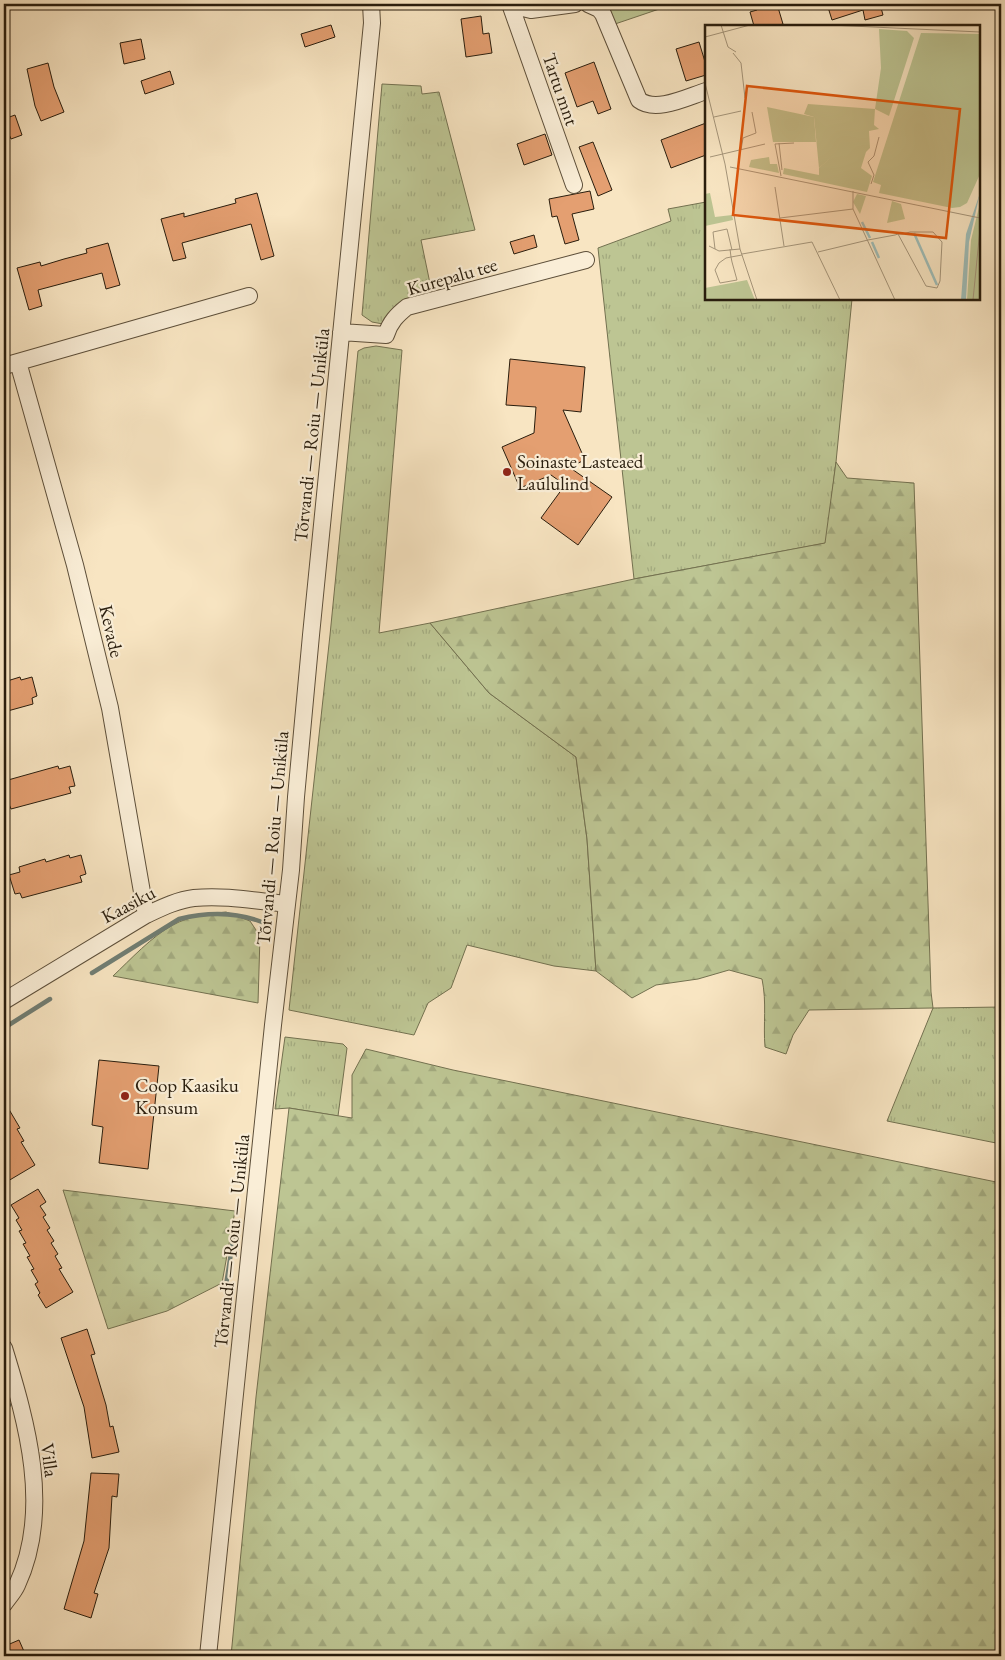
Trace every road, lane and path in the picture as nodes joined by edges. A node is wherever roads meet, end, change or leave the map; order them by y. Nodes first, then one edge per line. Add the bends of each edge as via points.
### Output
1 (371, 4) edge
2 (376, 4) edge
3 (575, 4) edge
4 (588, 4) edge
5 (511, 5) edge
6 (372, 23) junction
7 (705, 91) edge
8 (574, 185) dead end
9 (586, 260) dead end
10 (249, 296) dead end
11 (341, 332) junction
12 (11, 364) edge
13 (287, 904) junction
14 (146, 915) junction
15 (4, 1001) edge
16 (4, 1348) edge
17 (4, 1604) edge
18 (208, 1656) edge

1 - 6 street, Tõrvandi — Roiu — Uniküla
2 - 6 street, Tõrvandi — Roiu — Uniküla
3 - 5 street, Tartu mnt via 531,10
4 - 7 street via 603,14 639,100 656,106
5 - 8 street, Tartu mnt
6 - 11 street, Tõrvandi — Roiu — Uniküla
9 - 11 street, Kurepalu tee via 407,307 396,316 386,335
10 - 12 street, Kevade
11 - 13 street, Tõrvandi — Roiu — Uniküla
12 - 14 street, Kevade via 75,565 110,708
13 - 14 street, Kaasiku via 192,898
13 - 18 street, Tõrvandi — Roiu — Uniküla
14 - 15 street, Kaasiku
16 - 17 street, Villa via 25,1427 34,1480 34,1519 28,1553 16,1587

